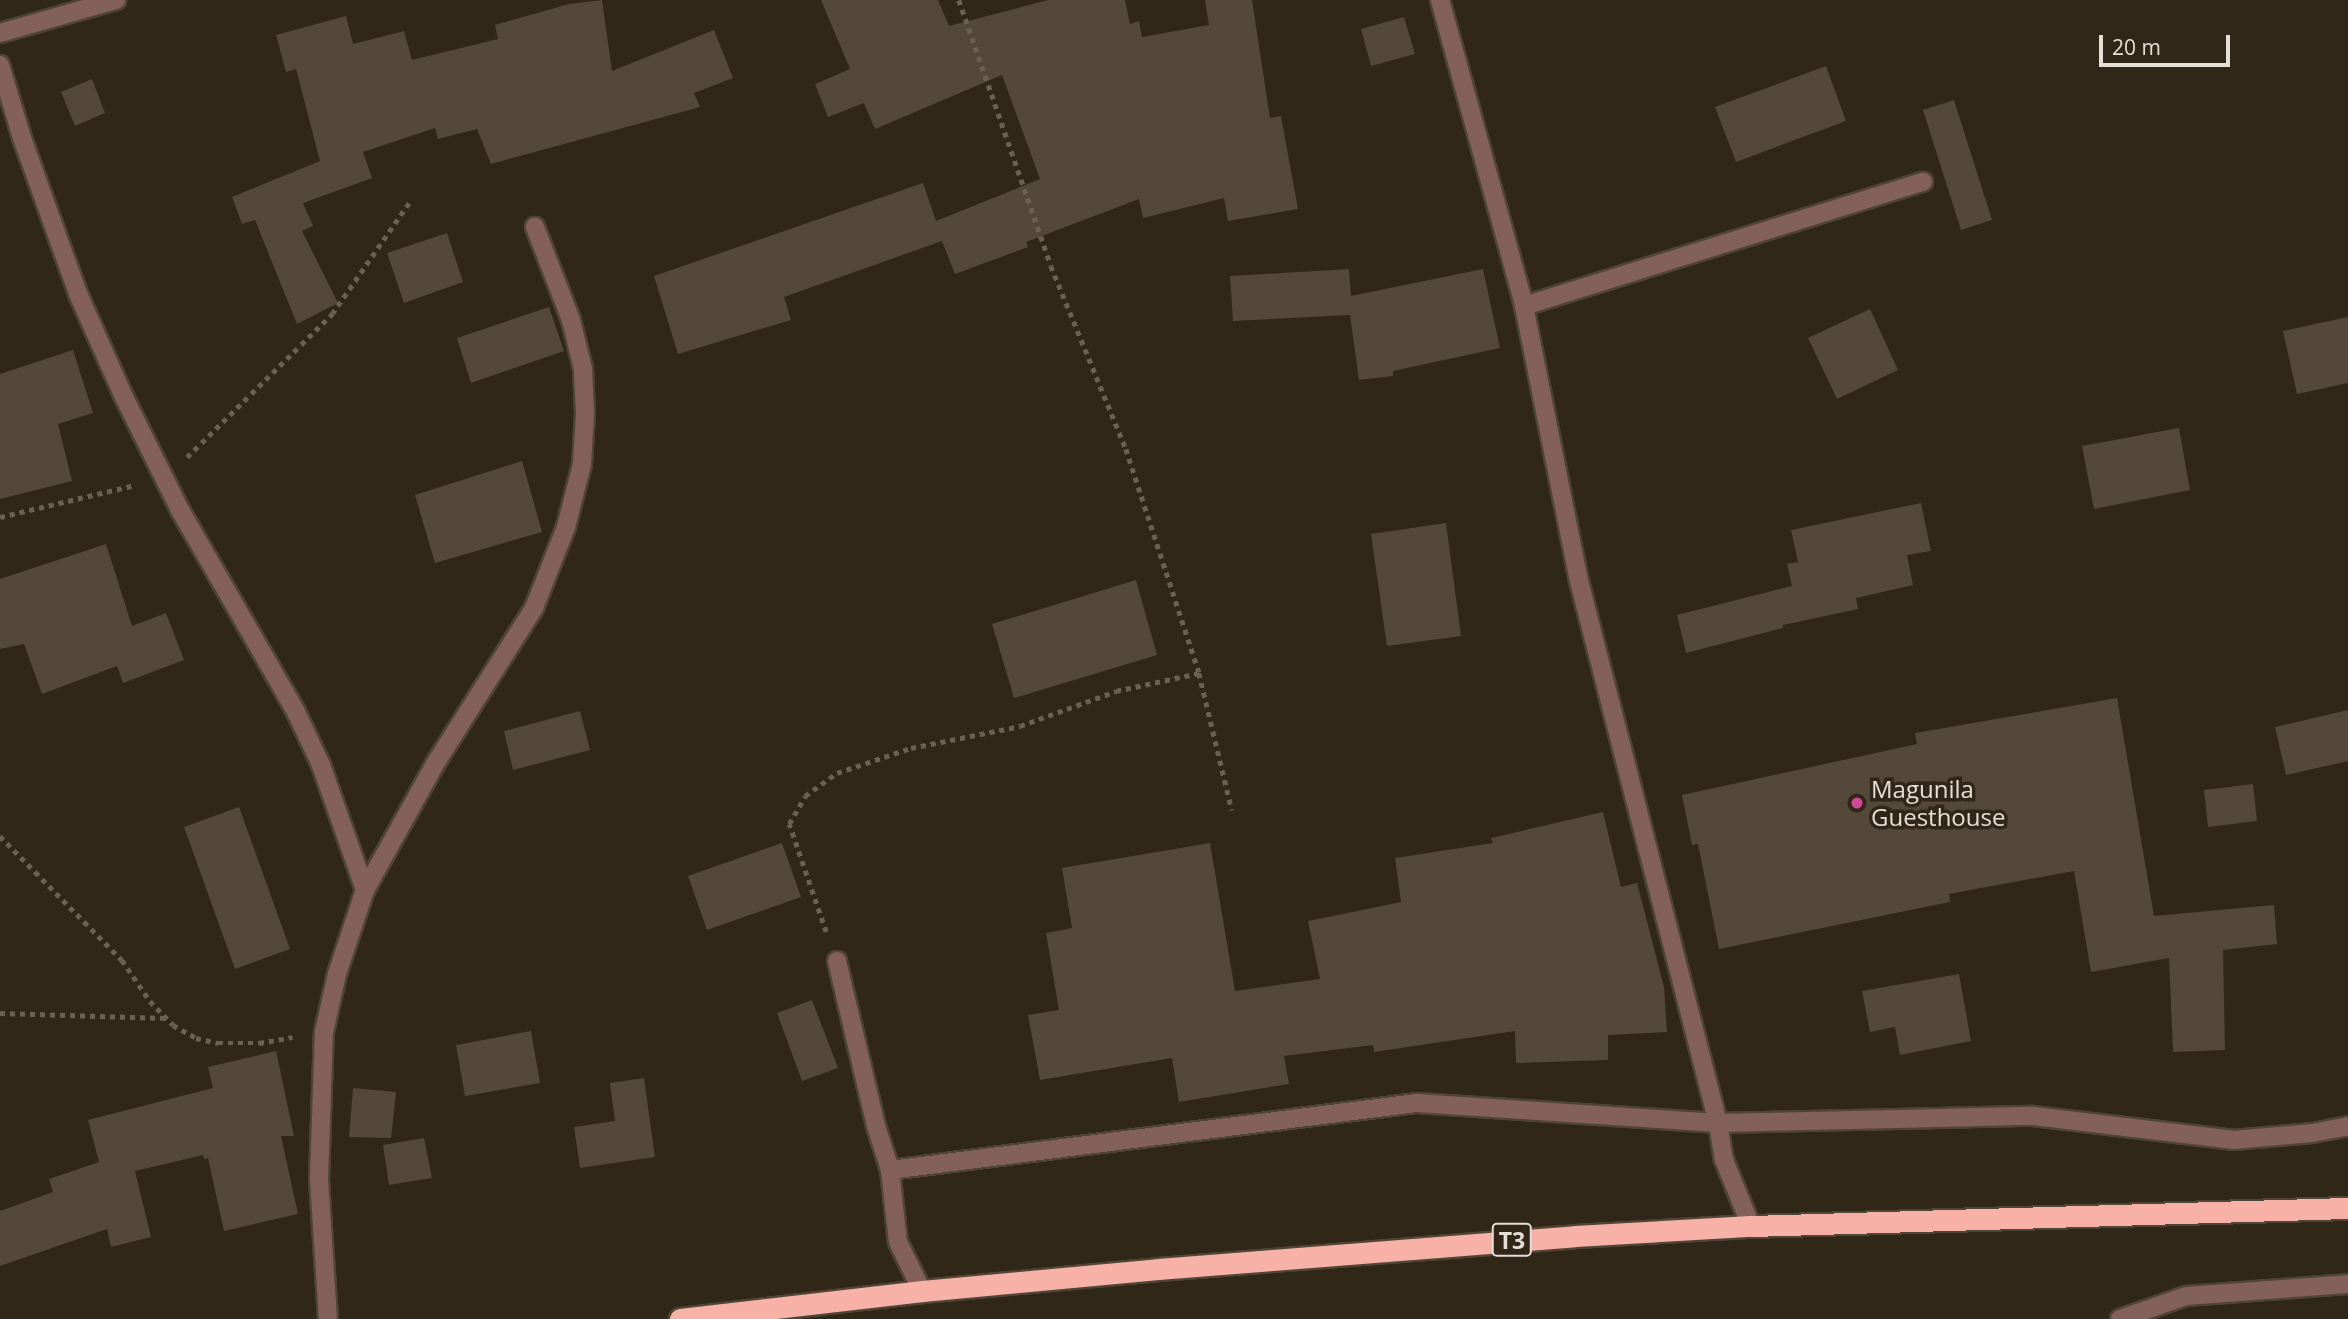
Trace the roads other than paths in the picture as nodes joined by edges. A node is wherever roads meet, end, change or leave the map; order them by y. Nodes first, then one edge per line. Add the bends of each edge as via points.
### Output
1 (116, 0) edge
2 (1440, 0) edge
3 (0, 33) edge
4 (0, 65) edge
5 (1923, 182) dead end
6 (535, 227) dead end
7 (1524, 306) junction
8 (365, 890) junction
9 (837, 961) road end
10 (1718, 1123) junction
11 (2348, 1126) edge
12 (890, 1170) junction
13 (2348, 1208) edge
14 (1751, 1226) junction
15 (2348, 1284) edge
16 (922, 1291) junction
17 (328, 1319) edge
18 (680, 1319) edge
19 (2120, 1319) edge

1 - 3 street
2 - 7 street
4 - 8 street via 79,296 165,478 296,712 321,765
5 - 7 street
6 - 8 street via 571,320 583,369 582,464 566,527 534,608 435,764
7 - 10 street via 1577,577
8 - 17 street via 337,974 324,1032 319,1179
9 - 12 street
10 - 11 street via 2033,1116 2233,1140
10 - 12 street via 1418,1103
10 - 14 street via 1724,1160
12 - 16 street via 898,1242
13 - 14 highway, T3
14 - 16 highway, T3 via 1348,1252
15 - 19 street via 2186,1296
16 - 18 highway, T3

